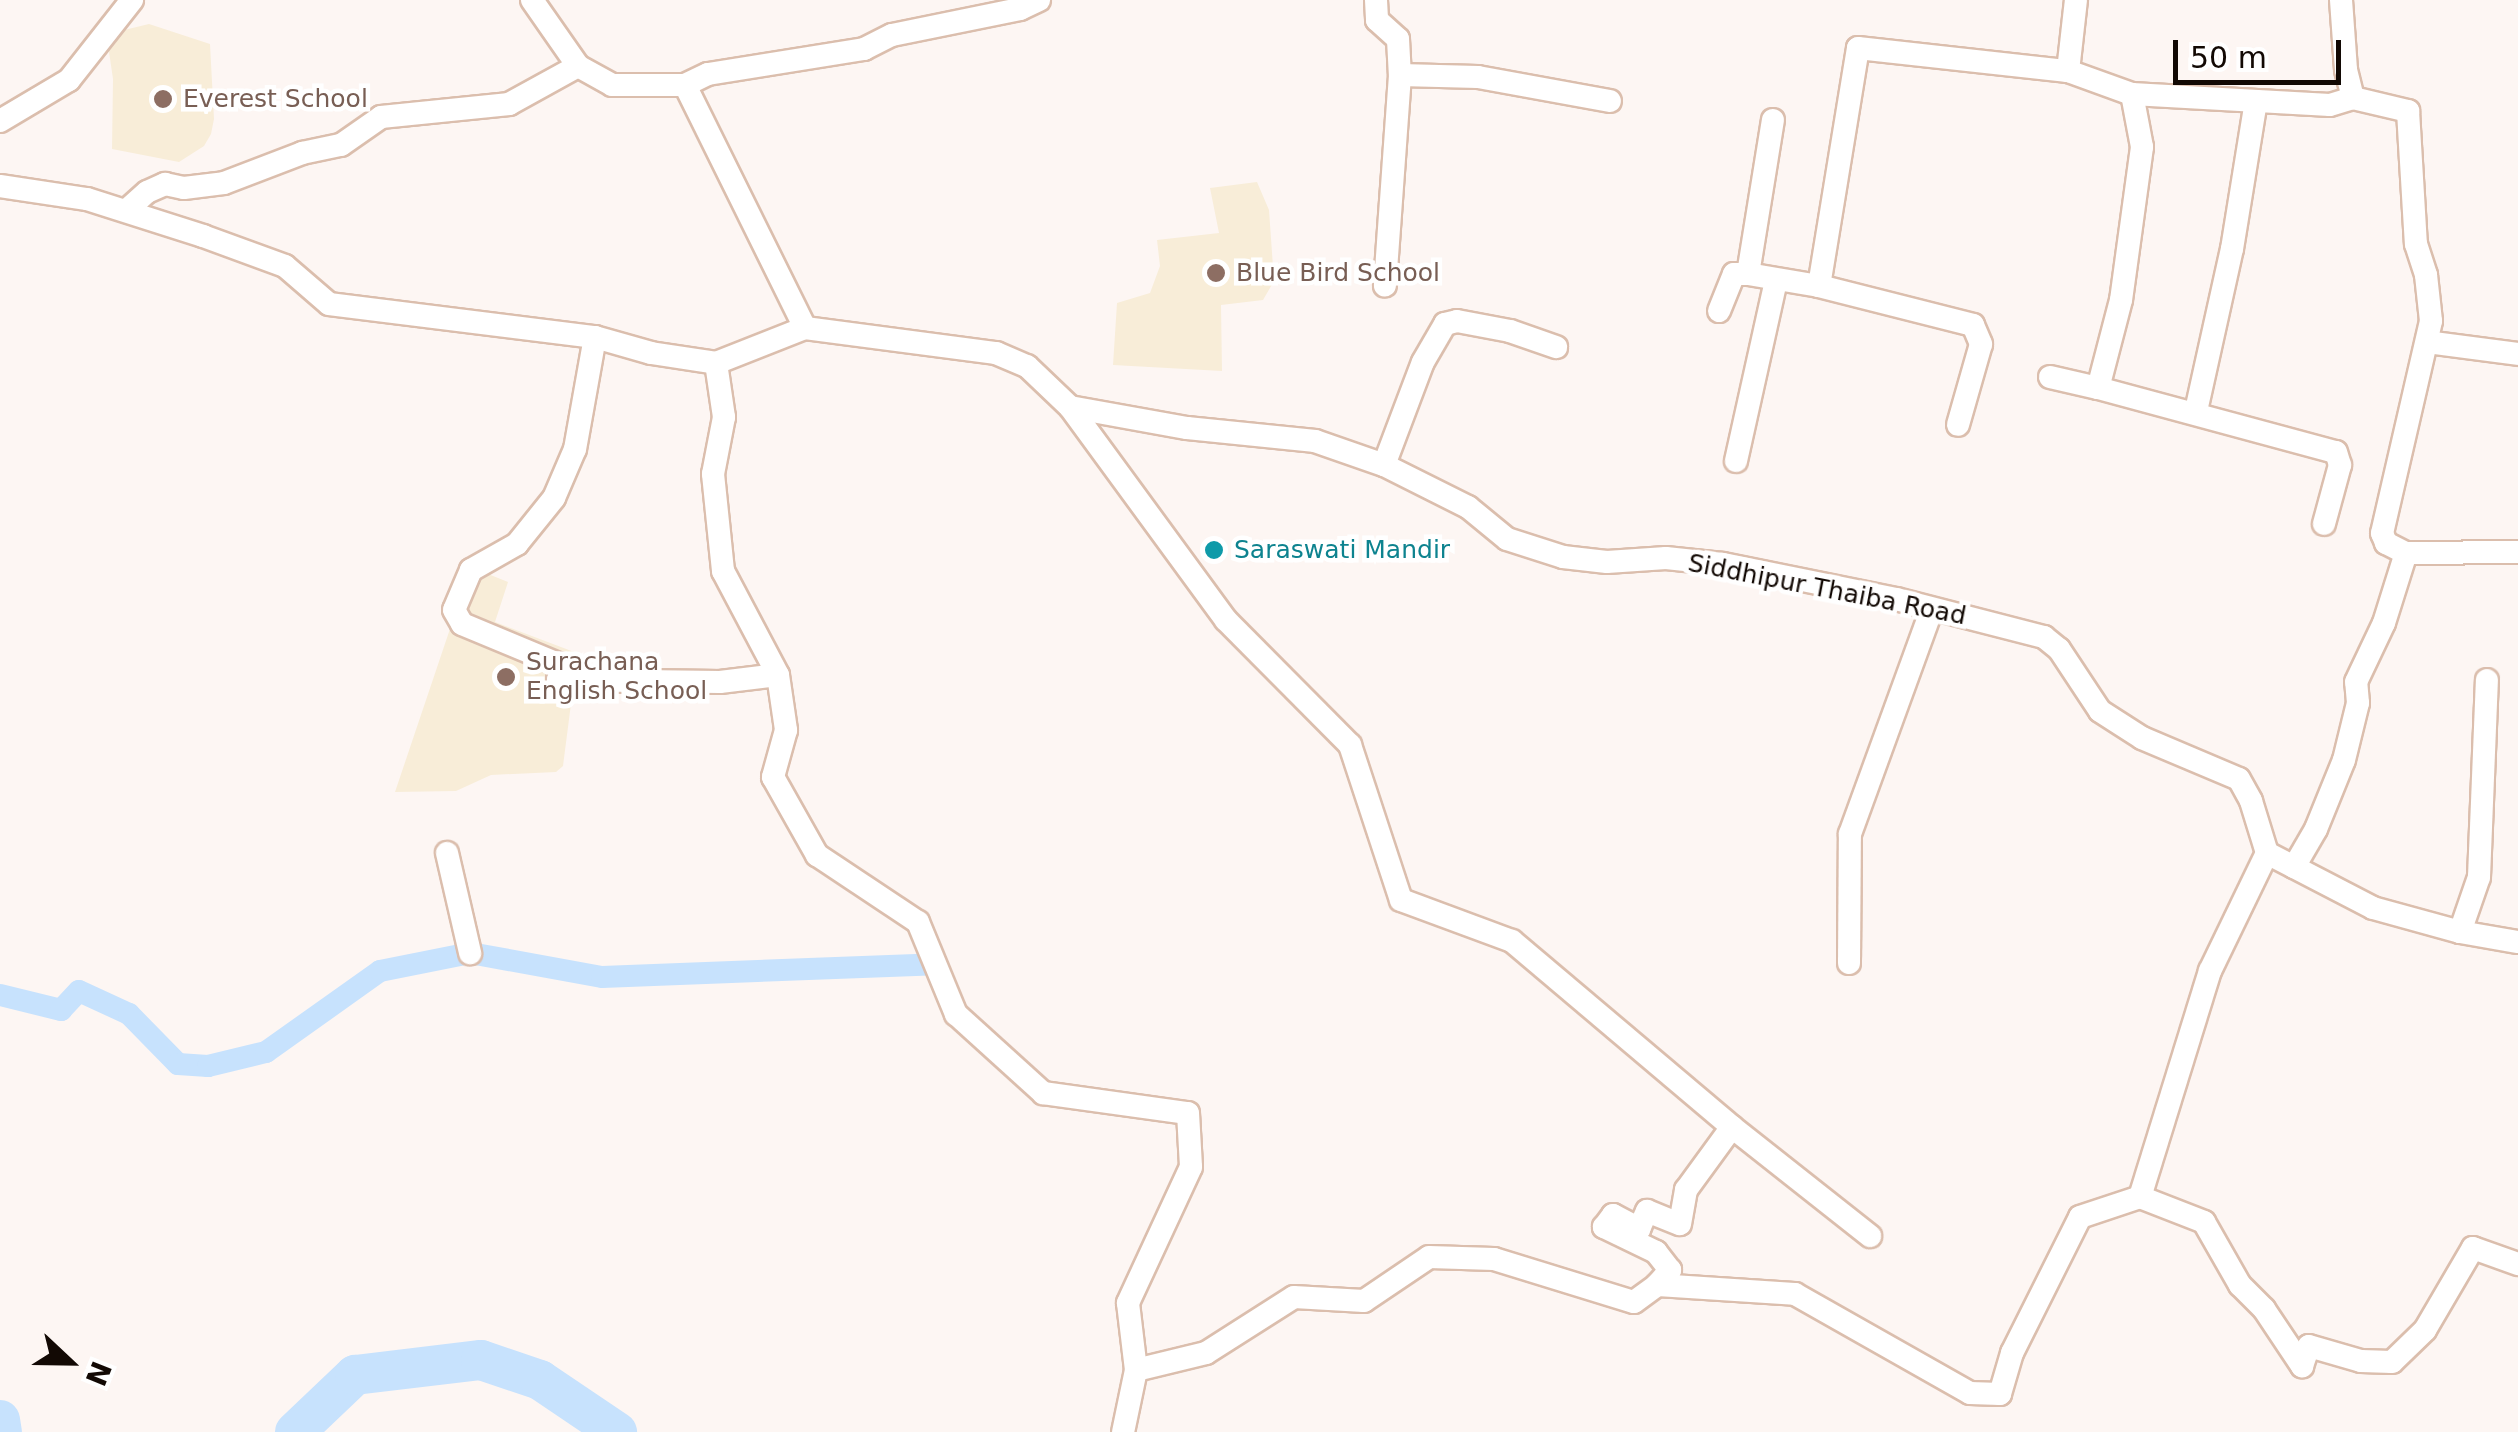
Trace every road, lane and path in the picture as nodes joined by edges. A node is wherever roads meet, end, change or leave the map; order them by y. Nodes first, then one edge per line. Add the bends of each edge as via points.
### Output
1 (132, 0) edge
2 (532, 0) edge
3 (1039, 0) edge
4 (1376, 0) edge
5 (2076, 0) edge
6 (2342, 0) edge
7 (578, 66) junction
8 (2068, 71) junction
9 (1400, 75) junction
10 (685, 86) junction
11 (2132, 94) junction
12 (2353, 98) junction
13 (1610, 101) dead end
14 (2256, 101) junction
15 (1773, 120) dead end
16 (0, 121) edge
17 (0, 186) edge
18 (127, 210) junction
19 (1748, 274) junction
20 (1776, 280) junction
21 (1385, 285) dead end
22 (1819, 286) junction
23 (1719, 311) dead end
24 (805, 328) junction
25 (595, 337) junction
26 (2427, 342) junction
27 (1556, 347) dead end
28 (2518, 354) edge
29 (716, 363) junction
30 (2050, 377) dead end
31 (2098, 388) junction
32 (1070, 407) junction
33 (2196, 411) junction
34 (1958, 425) dead end
35 (1736, 461) dead end
36 (1384, 464) junction
37 (2324, 524) dead end
38 (2518, 552) edge
39 (2406, 553) junction
40 (1932, 609) junction
41 (778, 675) junction
42 (2488, 680) dead end
43 (446, 853) dead end
44 (2267, 853) junction
45 (2294, 867) junction
46 (2460, 932) junction
47 (2518, 942) edge
48 (470, 953) dead end
49 (1849, 964) dead end
50 (1732, 1127) junction
51 (2140, 1197) junction
52 (1870, 1236) dead end
53 (2518, 1264) edge
54 (1658, 1285) junction
55 (1136, 1370) junction
56 (1124, 1432) edge

1 - 16 street via 69,80
2 - 7 street
3 - 10 street via 892,35 864,49 708,74
4 - 9 street via 1377,20 1398,39
5 - 8 street
6 - 12 street
7 - 10 street via 612,85
7 - 18 street via 509,104 381,117 341,145 224,183 165,184
8 - 11 street
8 - 22 street via 1858,48
9 - 13 street via 1478,77
9 - 21 street
10 - 24 street
11 - 14 street
11 - 31 street via 2142,147 2121,300
12 - 14 street via 2330,105
12 - 26 street via 2408,111 2416,244 2430,310
14 - 33 street
15 - 19 street
17 - 18 street
18 - 25 street via 285,266 329,304
19 - 20 street
19 - 23 street via 1734,274
20 - 22 street
20 - 35 street
22 - 34 street via 1973,325 1981,344
24 - 29 street
24 - 32 street via 996,353 1027,366
25 - 29 street
25 - 41 street via 574,449 554,498 517,544 471,570 454,610 462,624 562,666 558,680 720,682
26 - 28 street
26 - 39 street via 2382,533 2386,543
27 - 36 street via 1457,320 1445,324
29 - 41 street via 724,417 713,474 724,571
30 - 31 street
31 - 33 street
32 - 36 street, Siddhipur Thaiba Road via 1187,428 1315,440
32 - 50 street via 1226,620 1350,745 1401,900 1512,941
33 - 37 street via 2336,452 2340,465
36 - 40 street, Siddhipur Thaiba Road via 1468,507 1507,539 1562,558 1724,564
38 - 39 street
39 - 45 street via 2356,682 2358,703 2344,760
40 - 44 street, Siddhipur Thaiba Road via 2044,637 2100,711 2142,738 2239,780
40 - 49 street via 1850,834
41 - 55 street via 786,730 773,777 817,855 918,922 956,1014 1043,1092 1188,1113 1191,1168 1128,1303
42 - 46 street via 2479,878
43 - 48 street
44 - 45 street
44 - 51 street via 2210,971
45 - 46 street via 2374,908
46 - 47 street
50 - 52 street
50 - 54 street via 1686,1190 1680,1224 1647,1211 1639,1229 1613,1215 1604,1226 1656,1252 1670,1270
51 - 53 street via 2204,1222 2240,1285 2302,1366 2310,1346 2392,1362 2425,1330 2473,1248
51 - 54 street via 2080,1217 2012,1353 2000,1394 1970,1392 1795,1294
54 - 55 street via 1634,1302 1494,1259 1429,1257 1364,1300 1294,1297 1206,1353
55 - 56 street

